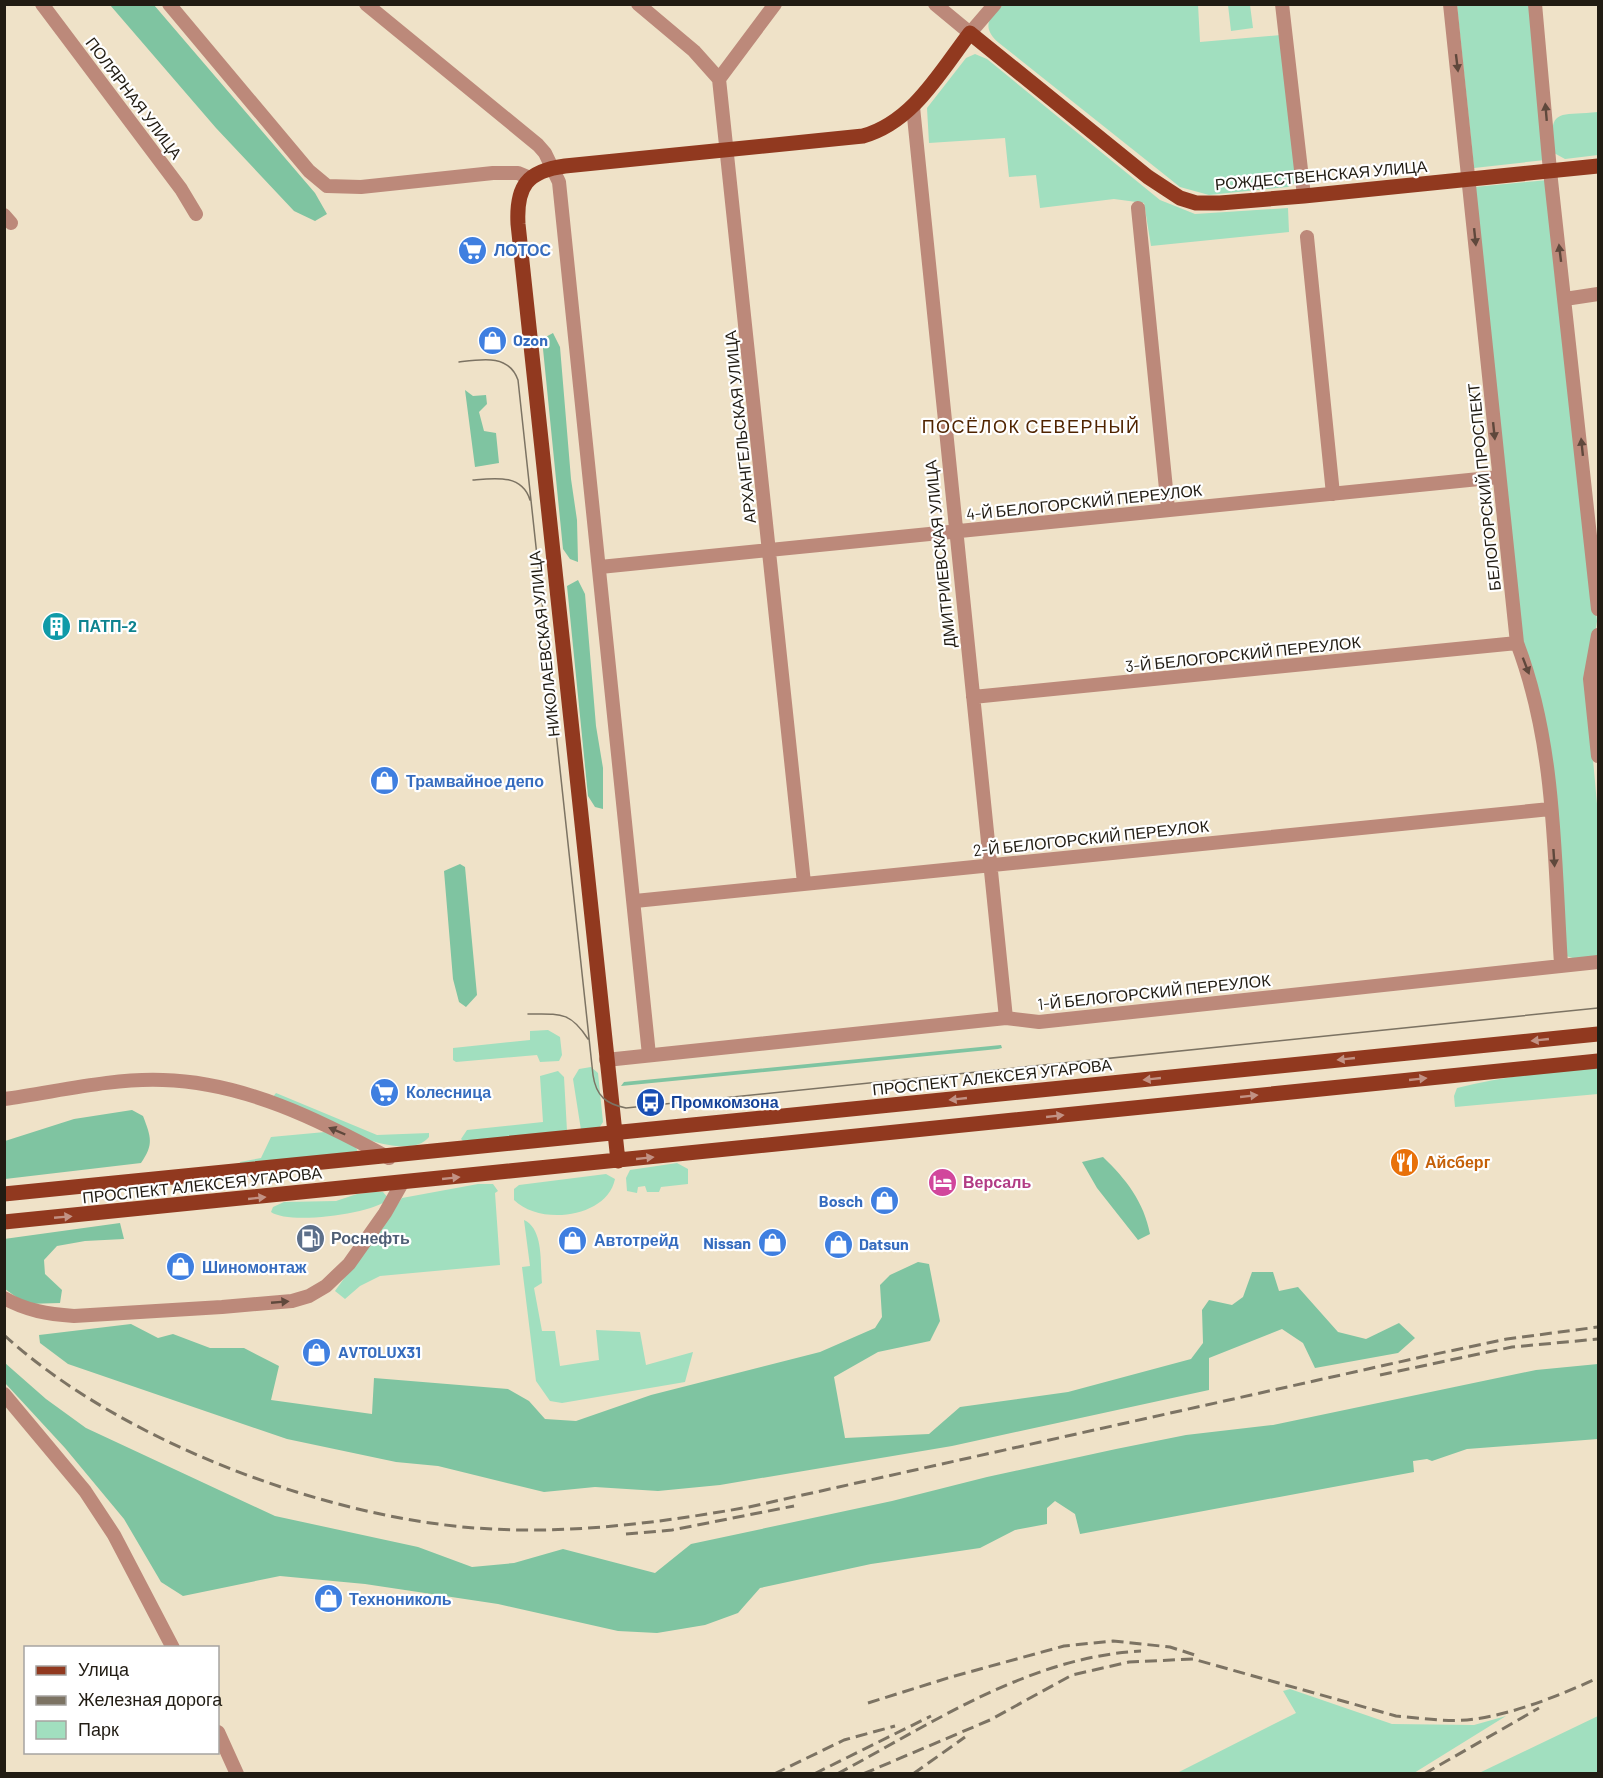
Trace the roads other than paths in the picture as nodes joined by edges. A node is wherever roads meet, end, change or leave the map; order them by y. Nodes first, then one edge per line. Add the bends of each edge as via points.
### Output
1 (42, 4) edge
2 (169, 4) edge
3 (366, 4) edge
4 (638, 4) edge
5 (775, 4) edge
6 (935, 4) edge
7 (995, 4) edge
8 (1282, 4) edge
9 (1450, 4) edge
10 (1535, 4) edge
11 (970, 33) junction
12 (720, 79) junction
13 (913, 107) junction
14 (729, 150) junction
15 (1599, 166) edge
16 (552, 168) junction
17 (1550, 171) junction
18 (530, 178) junction
19 (1470, 179) junction
20 (1304, 196) junction
21 (1138, 208) dead end
22 (196, 214) dead end
23 (1307, 237) dead end
24 (1599, 294) edge
25 (1565, 299) junction
26 (1599, 467) edge
27 (1584, 469) junction
28 (1498, 477) junction
29 (1333, 494) junction
30 (1168, 509) junction
31 (956, 532) junction
32 (769, 551) junction
33 (600, 567) junction
34 (1599, 609) edge
35 (1599, 635) edge
36 (1517, 644) junction
37 (973, 697) junction
38 (1599, 756) edge
39 (1550, 809) junction
40 (990, 865) junction
41 (804, 883) junction
42 (635, 901) junction
43 (1599, 962) edge
44 (1561, 964) junction
45 (1006, 1018) junction
46 (1599, 1034) edge
47 (649, 1055) junction
48 (606, 1060) junction
49 (1599, 1061) edge
50 (4, 1100) edge
51 (614, 1134) junction
52 (389, 1158) junction
53 (618, 1161) junction
54 (402, 1183) junction
55 (4, 1194) edge
56 (4, 1222) edge
57 (4, 1298) edge
58 (4, 1394) edge
59 (172, 1646) edge
60 (219, 1734) edge
61 (237, 1773) edge

1 - 22 street, ПОЛЯРНАЯ УЛИЦА via 175,180
2 - 18 street via 309,171 327,186 361,187 493,173
3 - 16 street via 516,125 545,153
4 - 12 street via 694,51
5 - 12 street
6 - 11 street, РОЖДЕСТВЕНСКАЯ УЛИЦА
7 - 11 street
8 - 20 street
9 -> 19 street, БЕЛОГОРСКИЙ ПРОСПЕКТ
17 -> 10 street
11 - 13 main road
11 - 20 main road, РОЖДЕСТВЕНСКАЯ УЛИЦА via 1148,177 1180,198 1220,204
12 - 14 street, АРХАНГЕЛЬСКАЯ УЛИЦА
13 - 14 main road via 890,126 863,136
13 - 31 street, ДМИТРИЕВСКАЯ УЛИЦА
14 - 16 main road
14 - 32 street, АРХАНГЕЛЬСКАЯ УЛИЦА
15 - 17 main road, РОЖДЕСТВЕНСКАЯ УЛИЦА
16 - 18 main road
16 - 33 street via 563,203
17 - 19 main road, РОЖДЕСТВЕНСКАЯ УЛИЦА
25 -> 17 street
18 - 48 main road, НИКОЛАЕВСКАЯ УЛИЦА via 520,195 518,224
19 - 20 main road, РОЖДЕСТВЕНСКАЯ УЛИЦА
19 -> 28 street, БЕЛОГОРСКИЙ ПРОСПЕКТ
21 - 30 street
23 - 29 street
24 - 25 street
27 -> 25 street
26 - 27 street
27 - 34 street
28 - 29 street, 4-Й БЕЛОГОРСКИЙ ПЕРЕУЛОК
28 - 36 street, БЕЛОГОРСКИЙ ПРОСПЕКТ
29 - 30 street, 4-Й БЕЛОГОРСКИЙ ПЕРЕУЛОК
30 - 31 street, 4-Й БЕЛОГОРСКИЙ ПЕРЕУЛОК
31 - 32 street, 4-Й БЕЛОГОРСКИЙ ПЕРЕУЛОК
31 - 37 street, ДМИТРИЕВСКАЯ УЛИЦА
32 - 33 street, 4-Й БЕЛОГОРСКИЙ ПЕРЕУЛОК
32 - 41 street, АРХАНГЕЛЬСКАЯ УЛИЦА
33 - 42 street
35 - 38 street via 1590,679
36 - 37 street, 3-Й БЕЛОГОРСКИЙ ПЕРЕУЛОК
36 -> 39 street, БЕЛОГОРСКИЙ ПРОСПЕКТ via 1542,726
37 - 40 street, ДМИТРИЕВСКАЯ УЛИЦА
39 - 40 street, 2-Й БЕЛОГОРСКИЙ ПЕРЕУЛОК
39 -> 44 street, БЕЛОГОРСКИЙ ПРОСПЕКТ
40 - 41 street, 2-Й БЕЛОГОРСКИЙ ПЕРЕУЛОК
40 - 45 street, ДМИТРИЕВСКАЯ УЛИЦА
41 - 42 street, 2-Й БЕЛОГОРСКИЙ ПЕРЕУЛОК
42 - 47 street
43 - 44 street, 1-Й БЕЛОГОРСКИЙ ПЕРЕУЛОК
44 - 45 street, 1-Й БЕЛОГОРСКИЙ ПЕРЕУЛОК via 1039,1022
45 - 47 street, 1-Й БЕЛОГОРСКИЙ ПЕРЕУЛОК
46 -> 51 main road, ПРОСПЕКТ АЛЕКСЕЯ УГАРОВА
47 - 48 street, 1-Й БЕЛОГОРСКИЙ ПЕРЕУЛОК
48 - 51 main road, НИКОЛАЕВСКАЯ УЛИЦА
53 -> 49 main road, ПРОСПЕКТ АЛЕКСЕЯ УГАРОВА
52 -> 50 street via 353,1138 257,1097 210,1084 141,1081
51 - 52 main road, ПРОСПЕКТ АЛЕКСЕЯ УГАРОВА
51 - 53 main road, НИКОЛАЕВСКАЯ УЛИЦА
52 - 55 main road, ПРОСПЕКТ АЛЕКСЕЯ УГАРОВА
54 -> 53 main road, ПРОСПЕКТ АЛЕКСЕЯ УГАРОВА
56 -> 54 main road, ПРОСПЕКТ АЛЕКСЕЯ УГАРОВА
57 -> 54 street via 45,1314 74,1316 292,1301 326,1286 349,1264
58 - 59 street via 85,1491 114,1535
60 - 61 street

